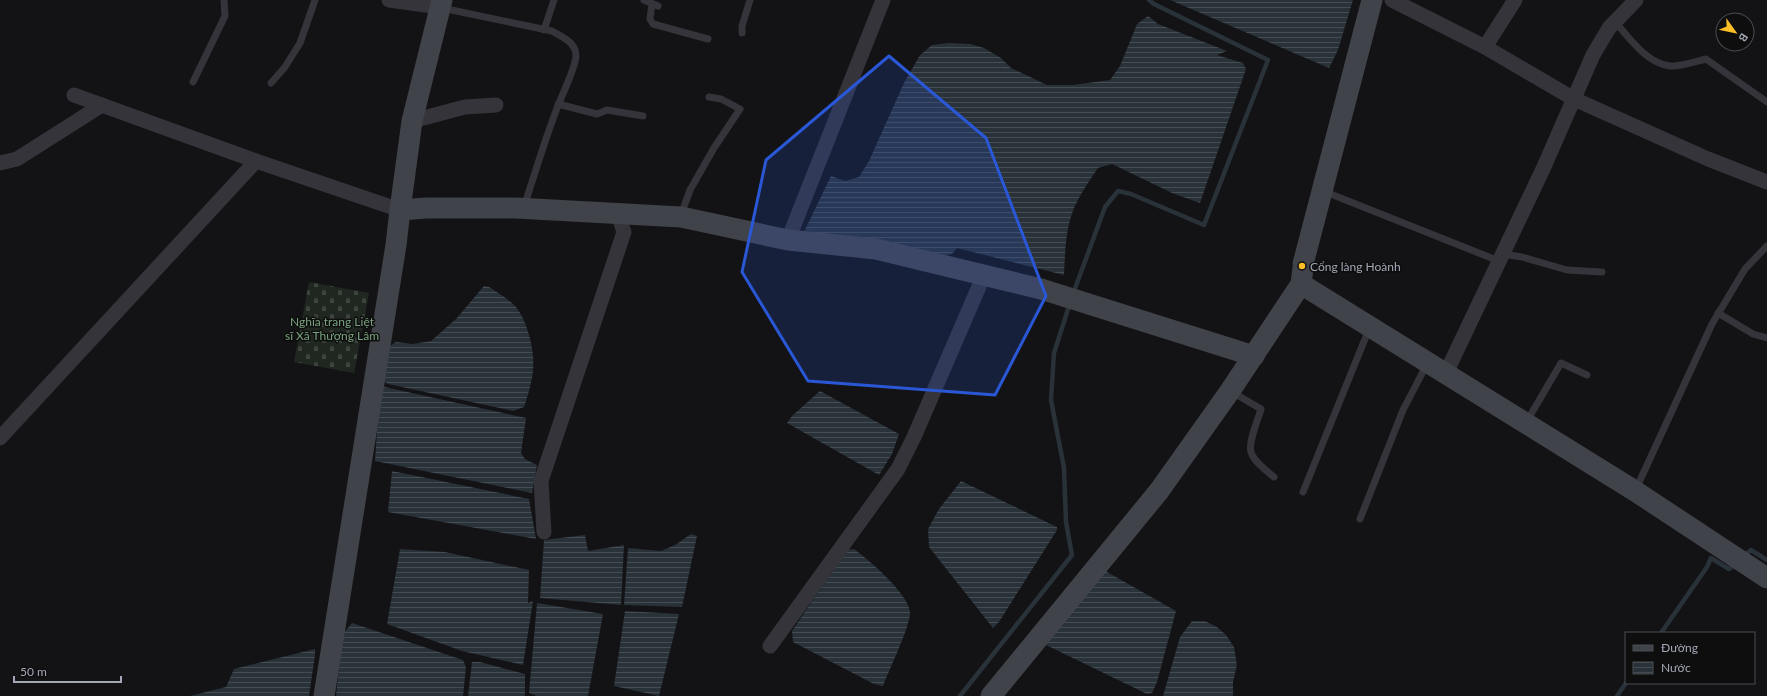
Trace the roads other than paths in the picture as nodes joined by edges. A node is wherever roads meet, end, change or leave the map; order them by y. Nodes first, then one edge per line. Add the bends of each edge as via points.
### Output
1 (224, 0) edge
2 (315, 0) edge
3 (389, 0) edge
4 (554, 0) edge
5 (644, 0) edge
6 (750, 0) edge
7 (883, 0) edge
8 (1372, 0) edge
9 (1392, 0) edge
10 (1515, 0) edge
11 (1636, 0) edge
12 (441, 4) edge
13 (1615, 22) junction
14 (544, 30) junction
15 (742, 33) dead end
16 (708, 39) dead end
17 (1485, 47) junction
18 (193, 82) dead end
19 (271, 83) dead end
20 (74, 95) dead end
21 (709, 97) dead end
22 (1574, 99) junction
23 (1767, 102) edge
24 (558, 104) junction
25 (102, 105) junction
26 (496, 105) dead end
27 (643, 116) dead end
28 (412, 121) junction
29 (256, 161) junction
30 (0, 163) edge
31 (1767, 182) edge
32 (1322, 190) junction
33 (523, 208) junction
34 (400, 210) junction
35 (618, 214) junction
36 (681, 217) junction
37 (788, 240) junction
38 (1767, 246) edge
39 (1501, 257) junction
40 (1302, 272) junction
41 (1602, 272) dead end
42 (984, 275) junction
43 (1718, 313) junction
44 (1370, 326) junction
45 (1767, 338) edge
46 (1254, 356) junction
47 (1428, 362) junction
48 (1446, 373) junction
49 (1587, 375) dead end
50 (1230, 391) junction
51 (1526, 423) junction
52 (0, 438) edge
53 (1274, 478) dead end
54 (1635, 491) junction
55 (1303, 492) dead end
56 (1360, 519) dead end
57 (544, 532) dead end
58 (1767, 578) edge
59 (770, 646) dead end
60 (324, 696) edge
61 (991, 696) edge

1 - 18 lane via 225,16
2 - 19 lane via 300,43
3 - 12 street
4 - 14 lane
5 - 16 lane via 655,5 650,19 653,24
6 - 15 lane
7 - 37 street
8 - 32 street
9 - 17 street
10 - 17 street
11 - 13 street
12 - 14 lane
12 - 28 street
13 - 22 street via 1593,55
13 - 23 lane via 1646,55 1658,63 1671,66 1706,59
14 - 24 lane via 552,31 568,40 574,47 576,56
17 - 22 street
20 - 25 street
21 - 36 lane via 721,99 740,109 690,190
22 - 31 street
22 - 39 street
24 - 27 lane via 596,114 607,110
24 - 33 lane
25 - 29 street
25 - 30 street via 17,159
26 - 28 street via 465,107
28 - 34 street
29 - 34 street
29 - 52 street
32 - 39 lane
32 - 40 street
33 - 34 street
33 - 35 street
34 - 60 street
35 - 36 street
35 - 57 street via 624,232 541,481
36 - 37 street
37 - 42 street via 876,249
38 - 43 lane via 1745,269
39 - 41 lane via 1522,257 1567,270
39 - 48 street
40 - 44 street
40 - 46 street
42 - 46 street via 1062,296
42 - 59 street via 898,468
43 - 45 lane via 1753,334
43 - 54 lane
44 - 47 street
44 - 55 lane
46 - 50 street
47 - 48 street
47 - 56 lane via 1404,410
48 - 51 street
49 - 51 lane via 1561,363
50 - 53 lane via 1261,410 1251,442 1251,452
50 - 61 street via 1159,491
51 - 54 street
54 - 58 street

